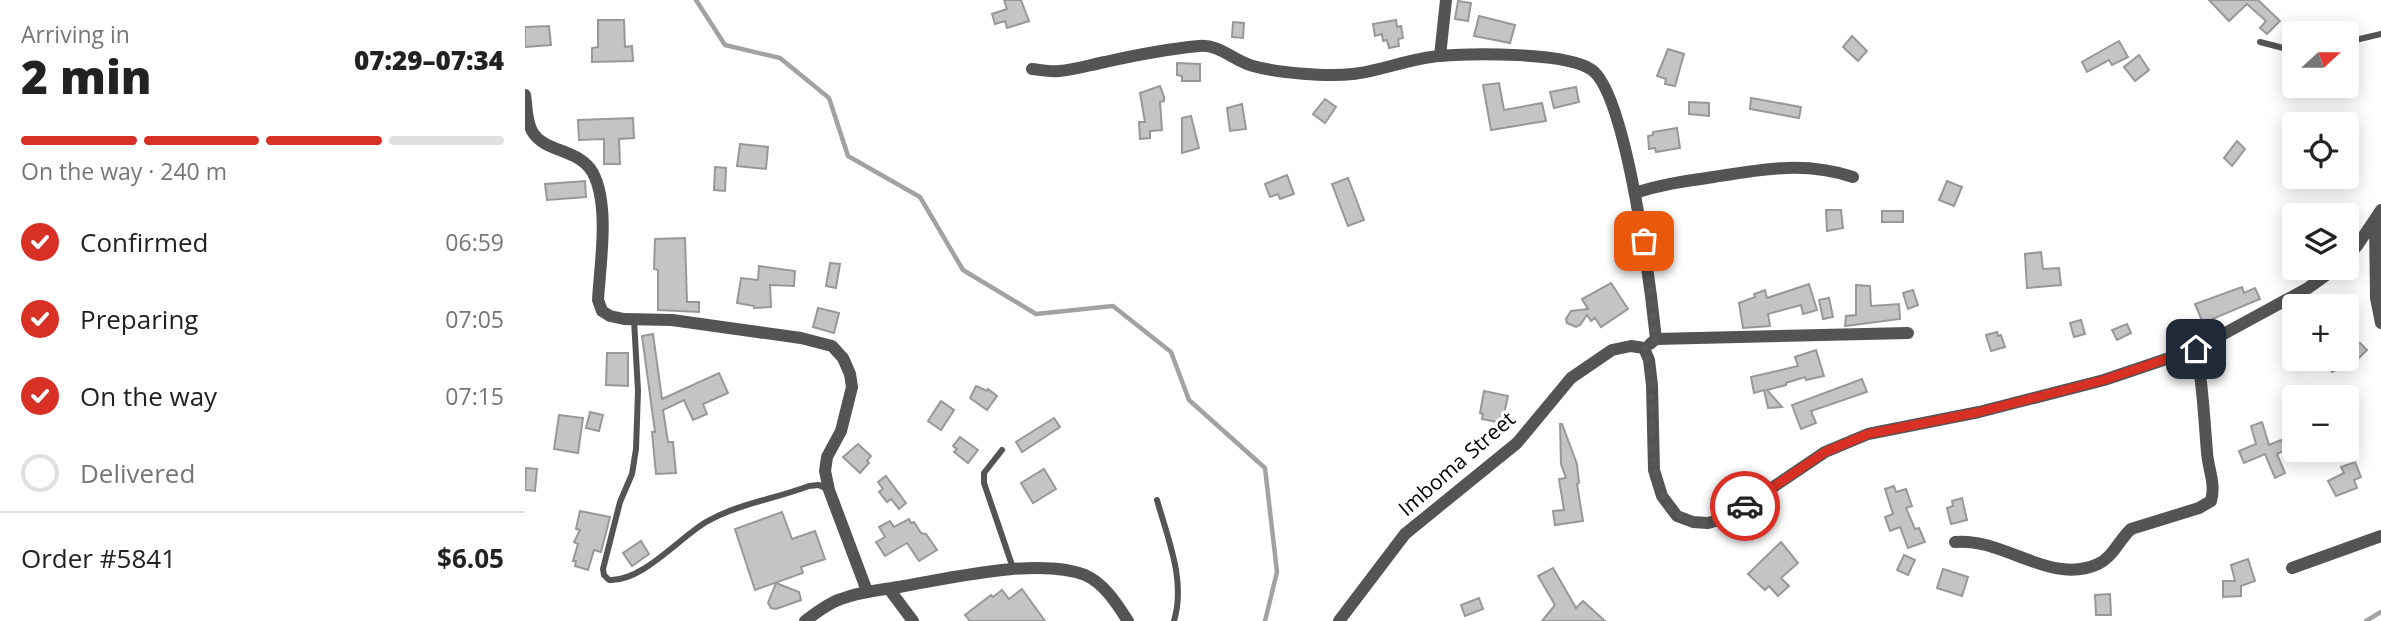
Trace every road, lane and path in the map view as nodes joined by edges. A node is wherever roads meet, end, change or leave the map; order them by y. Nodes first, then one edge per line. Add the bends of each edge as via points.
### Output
1 (1446, 0) edge
2 (2381, 34) edge
3 (2359, 39) edge
4 (2260, 42) dead end
5 (2282, 48) edge
6 (1440, 55) junction
7 (1032, 69) dead end
8 (525, 95) edge
9 (1853, 177) dead end
10 (1635, 192) junction
11 (2378, 215) edge
12 (2359, 241) edge
13 (2319, 280) edge
14 (634, 319) junction
15 (2381, 323) edge
16 (1908, 333) dead end
17 (1656, 340) junction
18 (1644, 348) junction
19 (2196, 349) junction
20 (1002, 450) dead end
21 (829, 490) junction
22 (1157, 500) dead end
23 (2381, 537) edge
24 (1955, 542) dead end
25 (2292, 568) dead end
26 (1014, 570) junction
27 (889, 589) junction
28 (867, 590) junction
29 (805, 621) edge
30 (913, 621) edge
31 (1128, 621) edge
32 (1174, 621) edge
33 (1339, 621) edge

1 - 6 street
2 - 3 lane
4 - 5 lane
6 - 7 street via 1352,74 1305,73 1251,66 1202,45 1059,71
6 - 10 street via 1567,60 1592,70 1604,86
8 - 14 street via 533,133 545,144 580,158 592,171 602,197 598,300 610,316
9 - 10 street via 1800,166 1663,184
10 - 17 street
11 - 12 street
11 - 15 street via 2376,298
13 - 19 street
14 - 21 street via 672,320 832,346 843,358 852,387 841,431 827,457
14 - 21 lane via 636,449 604,575 610,580 625,578 648,566 724,512 809,486
16 - 17 street
17 - 18 street
18 - 19 street via 1652,385 1654,470 1662,496 1677,516 1708,523 1729,517 1825,452 1868,434 2104,380
18 - 33 street, Imboma Street via 1612,350 1571,378 1517,443 1405,534
19 - 24 street via 2211,501 2131,529 2109,557 2075,570 2053,568 1978,542
20 - 26 lane via 984,473 984,483
21 - 28 street
22 - 32 lane via 1175,565 1179,605
23 - 25 street
26 - 27 street
26 - 31 street via 1045,568 1087,575 1116,602
27 - 28 street
27 - 30 street
28 - 29 street via 837,600

